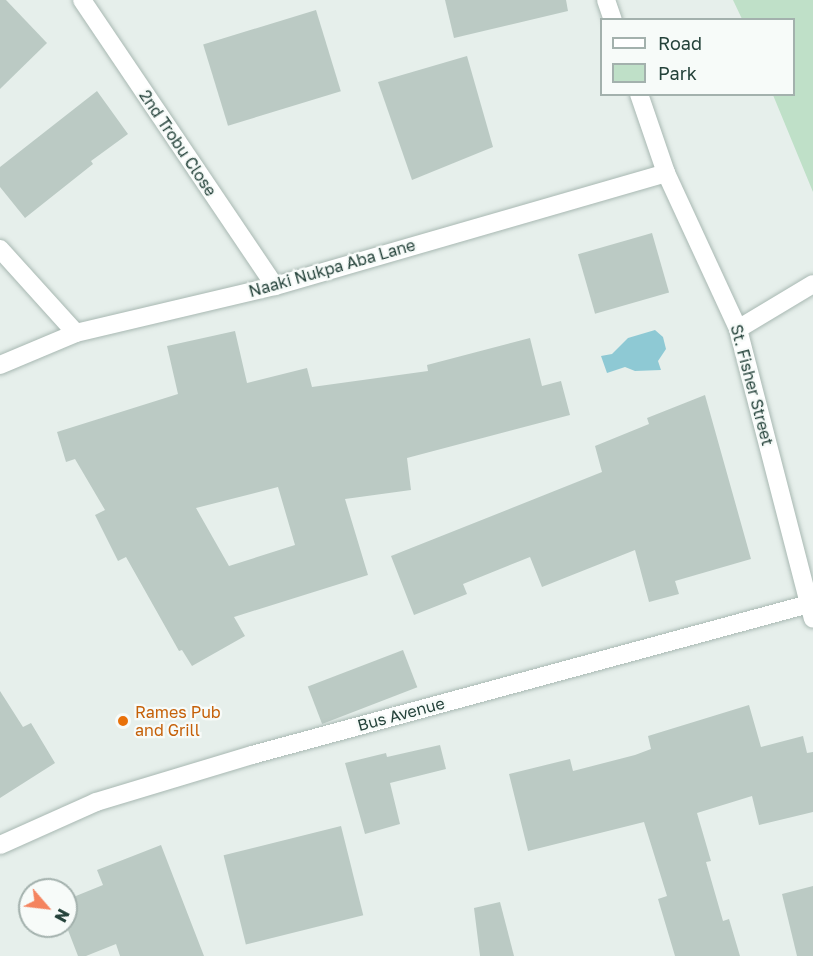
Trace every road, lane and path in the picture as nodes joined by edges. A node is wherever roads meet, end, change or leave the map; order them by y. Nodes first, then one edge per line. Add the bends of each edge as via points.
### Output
1 (81, 0) edge
2 (606, 0) edge
3 (612, 18) edge
4 (640, 96) edge
5 (666, 173) junction
6 (0, 249) edge
7 (813, 284) edge
8 (275, 286) junction
9 (738, 329) junction
10 (76, 333) junction
11 (0, 365) edge
12 (811, 611) edge
13 (0, 845) edge

1 - 8 street, 2nd Trobu Close
2 - 3 street
4 - 5 street, St. Fisher Street
5 - 8 street, Naaki Nukpa Aba Lane
5 - 9 street, St. Fisher Street
6 - 10 street
7 - 9 street
8 - 10 street, Naaki Nukpa Aba Lane
9 - 12 street, St. Fisher Street
10 - 11 street, Naaki Nukpa Aba Lane
12 - 13 street, Bus Avenue via 252,755 96,802

